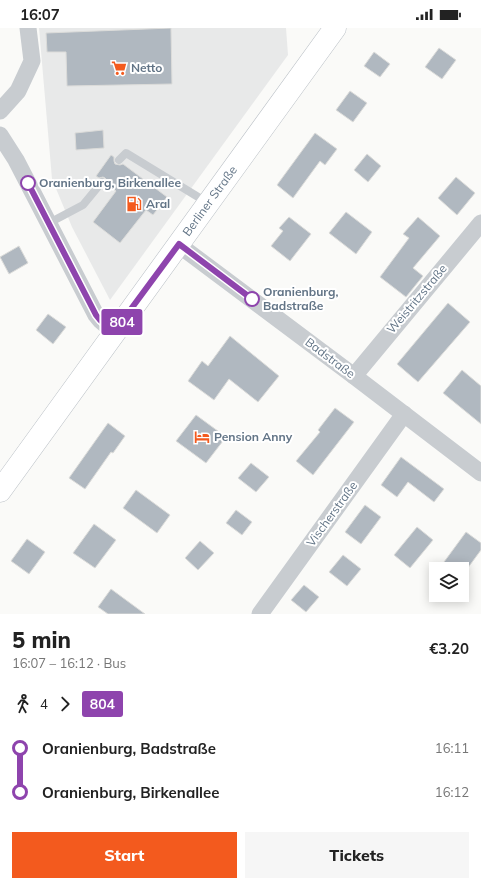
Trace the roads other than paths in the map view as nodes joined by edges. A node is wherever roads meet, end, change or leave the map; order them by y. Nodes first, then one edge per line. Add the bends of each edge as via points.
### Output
1 (28, 28) edge
2 (335, 28) edge
3 (0, 111) edge
4 (0, 135) edge
5 (119, 160) dead end
6 (102, 182) dead end
7 (209, 204) junction
8 (49, 223) junction
9 (481, 223) edge
10 (179, 244) junction
11 (114, 332) junction
12 (354, 376) junction
13 (404, 414) junction
14 (481, 473) edge
15 (0, 491) edge
16 (260, 614) edge

1 - 3 street via 32,61 18,91
2 - 7 main road, Berliner Straße
4 - 8 street
5 - 7 lane via 126,153
6 - 8 lane via 83,205
7 - 10 main road, Berliner Straße
8 - 11 street via 96,315
9 - 12 street, Weistritzstraße
10 - 11 main road, Berliner Straße
10 - 12 street, Badstraße
11 - 15 main road, Berliner Straße
12 - 13 street, Badstraße
13 - 14 street, Badstraße
13 - 16 street, Vischerstraße

